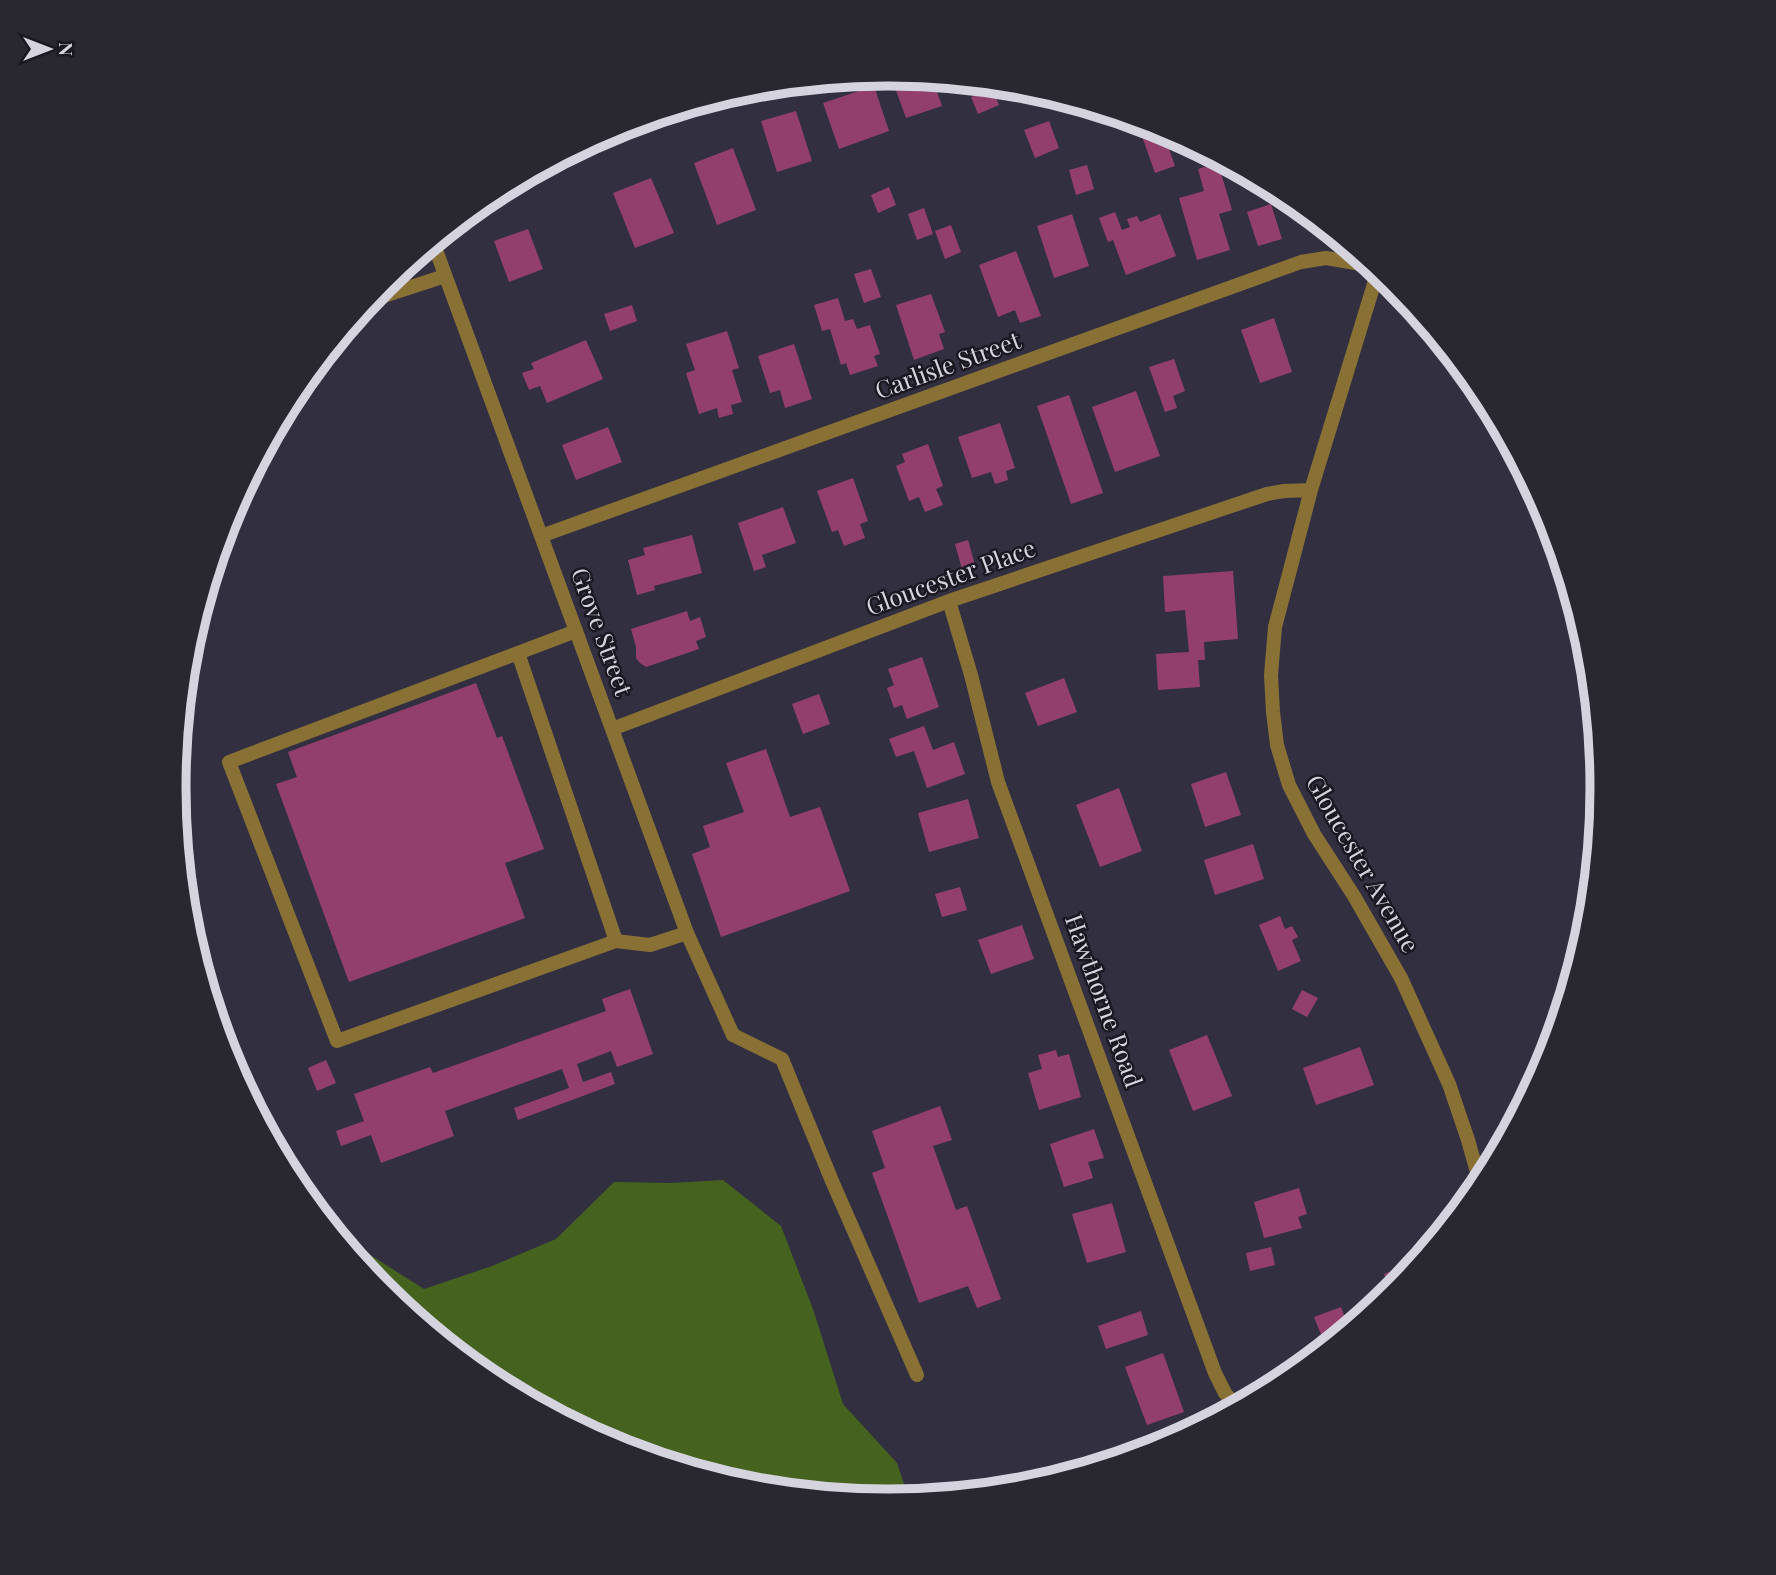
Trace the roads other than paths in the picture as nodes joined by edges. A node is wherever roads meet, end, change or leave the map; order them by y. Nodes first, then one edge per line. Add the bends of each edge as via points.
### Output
1 (436, 251) edge
2 (1355, 264) edge
3 (445, 276) junction
4 (1375, 282) edge
5 (389, 294) edge
6 (1311, 490) junction
7 (541, 536) junction
8 (949, 601) junction
9 (576, 631) junction
10 (518, 653) junction
11 (612, 729) junction
12 (687, 933) junction
13 (616, 941) junction
14 (1476, 1169) edge
15 (917, 1375) dead end
16 (1231, 1400) edge

1 - 3 street, Grove Street
2 - 7 street, Carlisle Street via 1326,258 1301,262
3 - 5 street
3 - 7 street, Grove Street
4 - 6 street, Gloucester Avenue
6 - 8 street, Gloucester Place via 1267,494
6 - 14 street, Gloucester Avenue via 1275,627 1271,675 1277,746 1289,785 1314,834 1406,990 1449,1084
7 - 9 street, Grove Street
8 - 11 street, Gloucester Place
8 - 16 street, Hawthorne Road via 998,782 1215,1373
9 - 10 street
9 - 11 street, Grove Street
10 - 13 street
10 - 13 street via 229,762 337,1041
11 - 12 street, Grove Street
12 - 13 street via 650,945
12 - 15 street, Grove Street via 733,1035 782,1059

